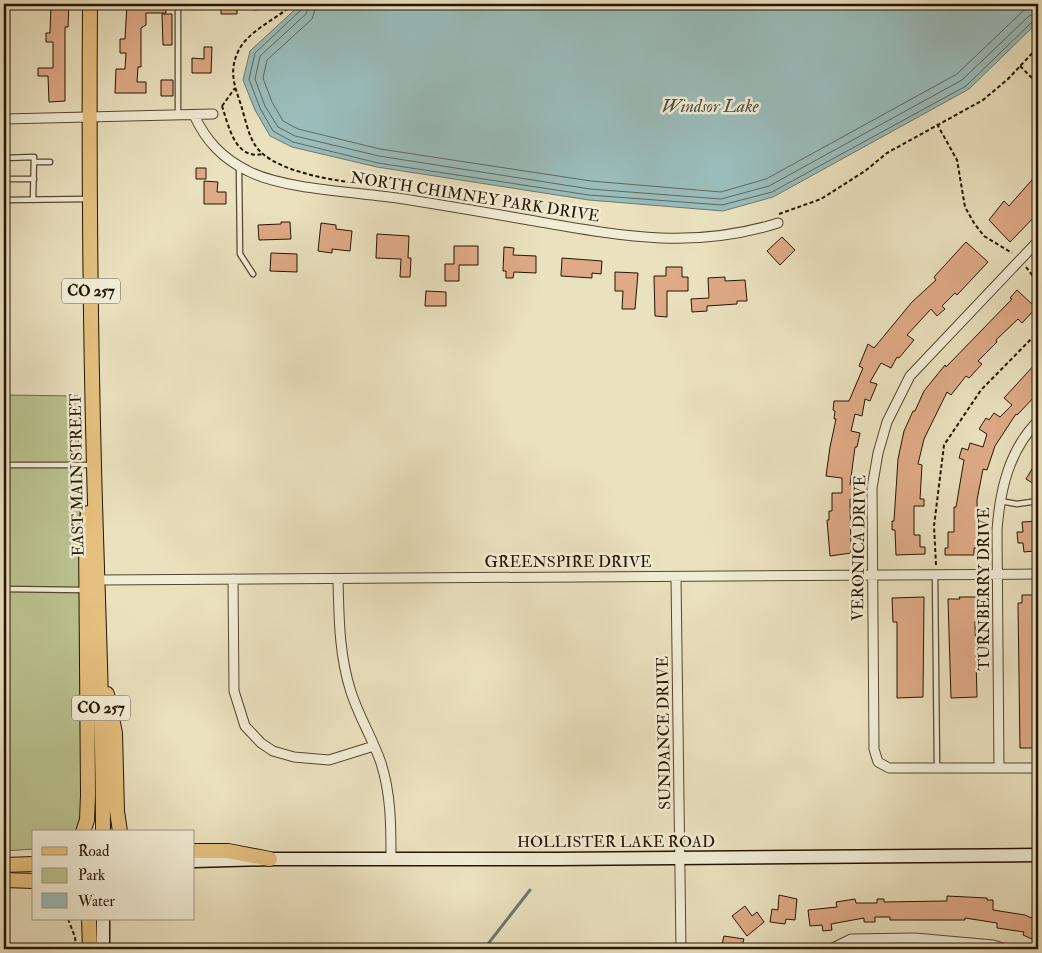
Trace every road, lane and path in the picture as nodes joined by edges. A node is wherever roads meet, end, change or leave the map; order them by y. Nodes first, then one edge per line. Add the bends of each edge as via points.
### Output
1 (90, 4) edge
2 (178, 4) edge
3 (294, 4) edge
4 (1038, 47) edge
5 (1020, 66) junction
6 (1038, 84) edge
7 (235, 88) junction
8 (222, 106) junction
9 (213, 114) joint
10 (194, 115) junction
11 (178, 116) junction
12 (89, 117) junction
13 (4, 119) edge
14 (937, 124) junction
15 (263, 154) junction
16 (4, 158) edge
17 (34, 162) junction
18 (50, 162) dead end
19 (239, 166) junction
20 (4, 179) edge
21 (34, 179) junction
22 (348, 182) dead end
23 (90, 199) junction
24 (4, 200) edge
25 (33, 200) junction
26 (775, 220) joint
27 (1038, 241) edge
28 (1012, 253) dead end
29 (1025, 267) dead end
30 (253, 274) dead end
31 (1038, 283) edge
32 (1038, 332) edge
33 (1038, 421) edge
34 (4, 465) edge
35 (94, 465) junction
36 (999, 501) junction
37 (1038, 501) edge
38 (935, 570) junction
39 (873, 574) junction
40 (997, 574) junction
41 (1038, 574) edge
42 (676, 576) junction
43 (233, 579) junction
44 (338, 579) junction
45 (94, 586) junction
46 (4, 589) edge
47 (100, 666) junction
48 (374, 746) junction
49 (937, 768) junction
50 (999, 768) junction
51 (1038, 768) edge
52 (84, 830) edge
53 (102, 830) edge
54 (120, 830) edge
55 (195, 851) edge
56 (1038, 855) edge
57 (391, 858) junction
58 (680, 858) junction
59 (270, 859) junction
60 (195, 861) edge
61 (32, 863) edge
62 (4, 865) edge
63 (4, 880) edge
64 (32, 881) edge
65 (68, 920) edge
66 (89, 920) edge
67 (103, 920) edge
68 (76, 949) edge
69 (90, 949) edge
70 (103, 949) edge
71 (682, 949) edge
72 (831, 949) edge
73 (1006, 949) edge

1 - 12 main road, CO 257
2 - 11 lane
3 - 7 path via 250,36 237,52 232,74
4 - 5 path
5 - 6 path
5 - 14 path via 983,100
7 - 8 path
7 - 15 path via 255,145
8 - 9 path
8 - 15 path via 234,140 242,150 248,154
9 - 10 street
10 - 11 street
10 - 19 street, NORTH CHIMNEY PARK DRIVE via 204,137
11 - 12 street
12 - 13 street
12 - 23 main road, EAST MAIN STREET / CO 257
14 - 26 path via 887,153 821,199
14 - 28 path via 956,160 964,206 984,236
15 - 22 path via 269,160 322,178
16 - 17 lane via 34,157
17 - 18 lane
17 - 21 lane
19 - 26 street, NORTH CHIMNEY PARK DRIVE via 264,177 306,186 648,238 720,237 747,232
19 - 30 lane via 240,254
20 - 21 lane
21 - 25 lane
23 - 25 lane
23 - 35 main road, EAST MAIN STREET / CO 257
24 - 25 lane
27 - 39 street, VERONICA DRIVE via 910,376 886,422 872,488
29 - 31 path
32 - 38 path via 981,390 944,445 935,517
33 - 36 street, TURNBERRY DRIVE via 1013,458
34 - 35 lane
35 - 45 main road, EAST MAIN STREET via 86,532
36 - 37 lane via 1017,504
36 - 40 street, TURNBERRY DRIVE
38 - 39 street, GREENSPIRE DRIVE
38 - 40 street, GREENSPIRE DRIVE
38 - 49 lane
39 - 42 street, GREENSPIRE DRIVE
39 - 49 street, VERONICA DRIVE via 874,748 878,762 889,768
40 - 41 street, GREENSPIRE DRIVE
40 - 50 street, TURNBERRY DRIVE
42 - 44 street, GREENSPIRE DRIVE
42 - 58 street, SUNDANCE DRIVE
43 - 44 street, GREENSPIRE DRIVE
43 - 45 street, GREENSPIRE DRIVE
43 - 48 street via 234,691 245,726 273,751 294,757 334,759
44 - 48 street via 342,653 351,693
45 - 46 lane
45 - 47 main road, CO 257
45 - 52 main road via 87,820
47 - 53 main road, CO 257
47 - 54 main road via 115,733 116,811
48 - 57 street via 390,811
49 - 50 street
50 - 51 street
55 - 59 main road via 228,851
56 - 58 street, HOLLISTER LAKE ROAD
57 - 58 street, HOLLISTER LAKE ROAD
57 - 59 street, HOLLISTER LAKE ROAD
58 - 71 street, SUNDANCE DRIVE
59 - 60 street, HOLLISTER LAKE ROAD
61 - 62 main road
63 - 64 main road
65 - 68 path
66 - 69 main road
67 - 70 street
72 - 73 street via 851,940 915,938 993,944

